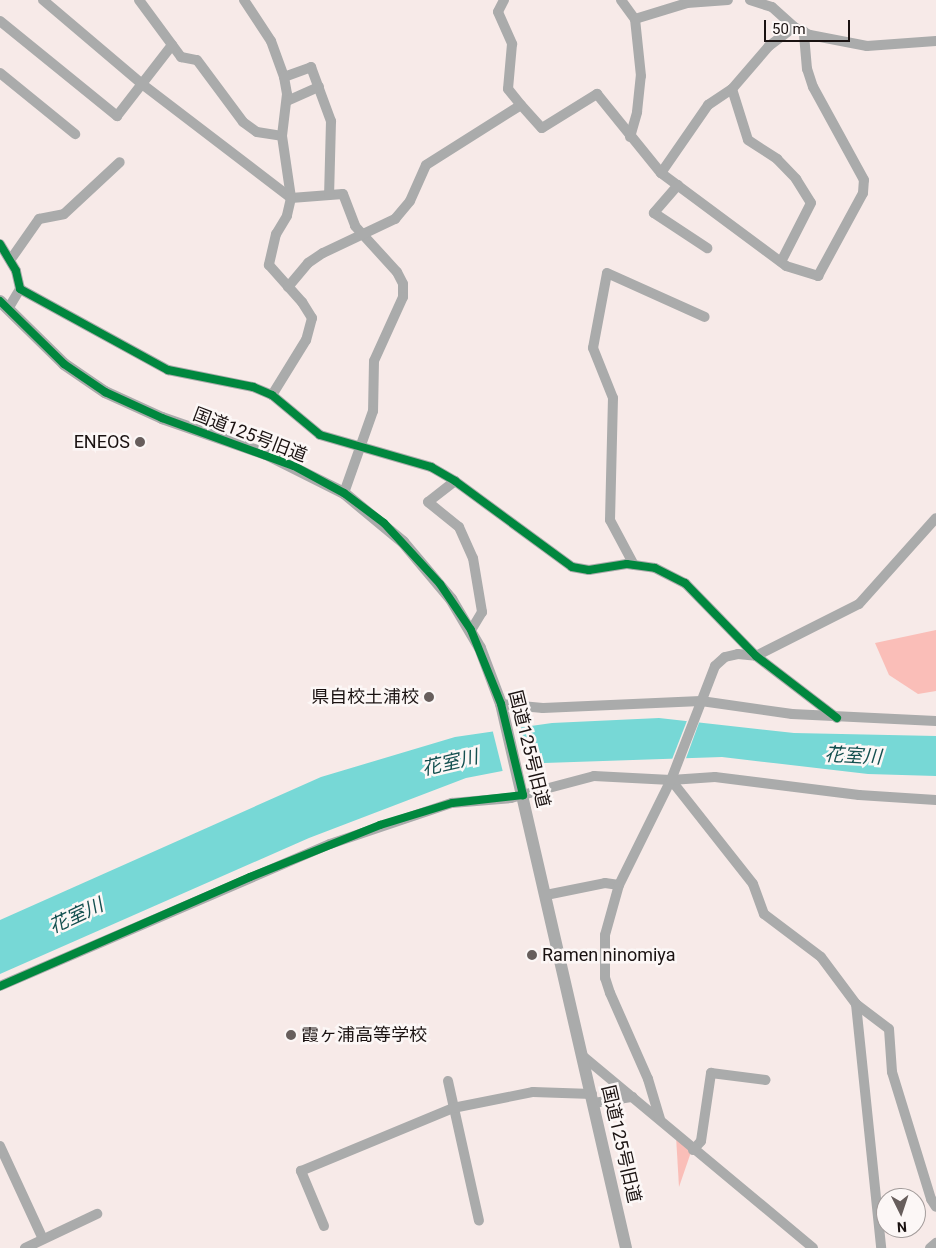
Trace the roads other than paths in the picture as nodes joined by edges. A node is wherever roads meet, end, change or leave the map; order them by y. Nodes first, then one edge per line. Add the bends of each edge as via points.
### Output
1 (43, 0) edge
2 (138, 0) edge
3 (244, 0) edge
4 (504, 0) edge
5 (621, 0) edge
6 (728, 0) edge
7 (750, 0) edge
8 (635, 19) junction
9 (0, 21) edge
10 (799, 29) junction
11 (936, 41) edge
12 (172, 45) junction
13 (0, 73) edge
14 (284, 77) junction
15 (142, 84) junction
16 (319, 87) junction
17 (732, 89) junction
18 (287, 101) junction
19 (521, 105) junction
20 (75, 134) dead end
21 (282, 136) junction
22 (630, 137) junction
23 (120, 162) dead end
24 (662, 173) junction
25 (678, 185) junction
26 (329, 195) junction
27 (291, 198) junction
28 (364, 236) junction
29 (0, 244) edge
30 (707, 248) dead end
31 (11, 260) junction
32 (781, 262) junction
33 (288, 287) junction
34 (20, 289) junction
35 (4, 305) edge
36 (705, 317) dead end
37 (272, 395) junction
38 (358, 448) junction
39 (455, 480) junction
40 (344, 493) junction
41 (936, 518) edge
42 (634, 565) junction
43 (471, 630) junction
44 (756, 656) junction
45 (701, 701) junction
46 (501, 704) junction
47 (837, 718) junction
48 (936, 721) edge
49 (671, 780) junction
50 (523, 795) junction
51 (936, 800) edge
52 (619, 885) junction
53 (546, 895) junction
54 (0, 986) edge
55 (856, 1004) junction
56 (584, 1057) junction
57 (766, 1080) dead end
58 (448, 1081) dead end
59 (633, 1097) junction
60 (593, 1099) junction
61 (453, 1108) junction
62 (660, 1119) junction
63 (0, 1146) edge
64 (692, 1150) junction
65 (936, 1208) edge
66 (97, 1214) dead end
67 (479, 1221) dead end
68 (324, 1226) dead end
69 (43, 1239) junction
70 (936, 1243) edge
71 (25, 1248) edge
72 (626, 1248) edge
73 (813, 1248) edge
74 (881, 1248) edge
75 (930, 1248) edge

1 - 15 street
2 - 12 street
3 - 14 street via 271,41
4 - 19 street via 498,12 512,44 508,88
5 - 8 street
6 - 8 street via 686,3
7 - 10 street via 772,7
8 - 22 street via 641,76
9 - 15 street via 117,116
10 - 11 street via 868,46
10 - 17 street via 769,46
10 - 32 street via 813,87 864,180 864,193 818,276
12 - 15 street
12 - 21 street via 181,58 197,60 243,122 257,132
13 - 20 street
14 - 16 street via 311,66
14 - 18 street
15 - 27 street
16 - 18 street
16 - 26 street via 332,121
17 - 24 street via 708,105
17 - 32 street via 748,140 777,159 811,202
18 - 21 street
19 - 22 street via 542,128 597,94
19 - 28 street via 426,165 410,201 395,219
21 - 27 street
22 - 24 street
23 - 31 street via 64,214 39,219
24 - 25 street
25 - 30 street via 654,213
25 - 32 street
26 - 27 street
26 - 28 street via 343,194 354,226
27 - 33 street via 268,258 269,265
28 - 33 street via 308,263
28 - 38 street via 397,272 403,284 403,297 374,361 373,411
29 - 31 street
31 - 34 street
33 - 37 street via 312,318 306,340
34 - 35 street
34 - 37 street via 168,370 233,380
35 - 40 street, 国道125号旧道 via 64,364 105,392 162,418 266,454
36 - 42 street via 607,273 593,348 613,398 610,520
37 - 38 street via 320,435
38 - 39 street via 422,464
38 - 40 street
39 - 42 street via 572,567 589,570
39 - 43 street via 428,502 459,527 473,558 482,612
40 - 43 street, 国道125号旧道 via 384,523 426,567
41 - 44 street via 859,604
42 - 44 street via 655,568 685,583
43 - 46 street, 国道125号旧道
44 - 45 street via 738,654 725,657 715,666
44 - 47 street
45 - 46 street via 543,708
45 - 47 street
45 - 49 street
46 - 50 street, 国道125号旧道
47 - 48 street
49 - 50 street via 594,776
49 - 51 street via 715,776 859,795
49 - 52 street
49 - 55 street via 753,884 764,914 822,957
50 - 53 street, 国道125号旧道
50 - 54 street via 452,803 380,825 250,877
52 - 53 street via 605,883
52 - 62 street via 605,935 605,978 648,1079
53 - 56 street, 国道125号旧道
55 - 65 street via 889,1029 892,1072
55 - 74 street
56 - 59 street
56 - 60 street, 国道125号旧道
57 - 64 street via 712,1073 701,1141
58 - 61 street
59 - 60 street
59 - 62 street
60 - 61 street via 534,1092
60 - 72 street, 国道125号旧道
61 - 67 street
61 - 68 street via 301,1171
62 - 64 street
63 - 69 street
64 - 73 street
66 - 69 street
69 - 71 street
70 - 75 street

